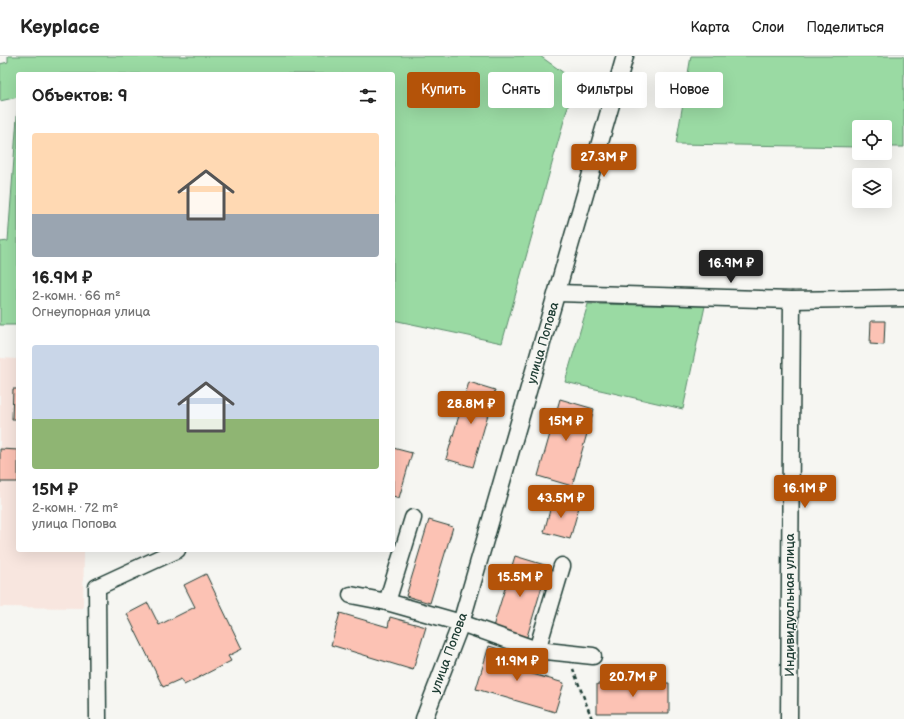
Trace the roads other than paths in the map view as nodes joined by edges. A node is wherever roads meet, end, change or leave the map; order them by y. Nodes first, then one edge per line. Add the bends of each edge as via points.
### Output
1 (625, 56) edge
2 (557, 293) junction
3 (904, 298) edge
4 (792, 300) junction
5 (413, 518) dead end
6 (173, 552) edge
7 (562, 566) dead end
8 (351, 595) dead end
9 (387, 602) junction
10 (461, 623) junction
11 (537, 650) junction
12 (593, 656) dead end
13 (98, 719) edge
14 (424, 719) edge
15 (789, 719) edge

1 - 2 street, улица Попова
2 - 4 street
2 - 10 street, улица Попова
3 - 4 street
4 - 15 street, Индивидуальная улица
5 - 9 street
6 - 13 street via 97,587
7 - 11 street
8 - 9 street
9 - 10 street
10 - 11 street
10 - 14 street, улица Попова
11 - 12 street

